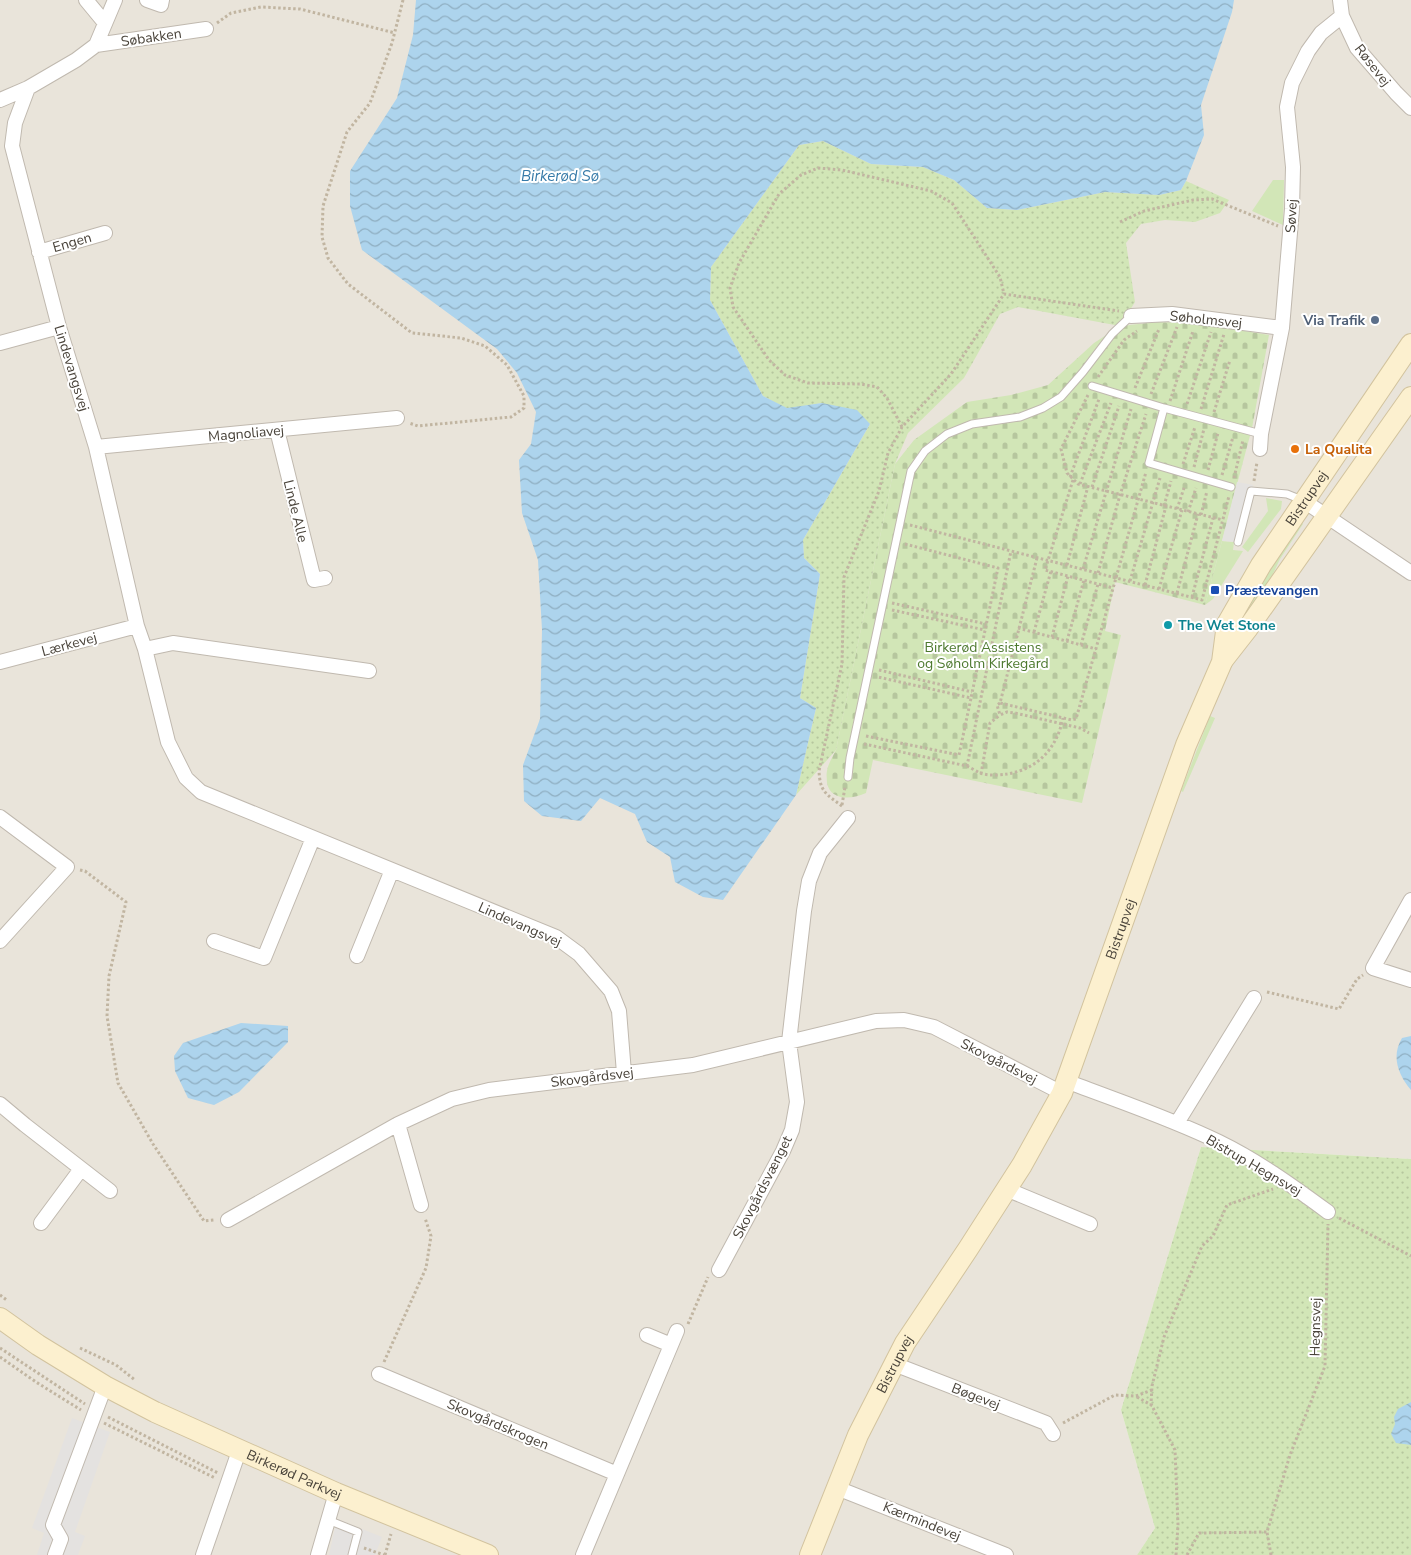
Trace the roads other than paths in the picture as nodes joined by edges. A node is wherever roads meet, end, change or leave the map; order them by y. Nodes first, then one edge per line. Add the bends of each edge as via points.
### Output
1 (86, 0) edge
2 (115, 0) edge
3 (147, 0) edge
4 (162, 0) edge
5 (1340, 0) edge
6 (1342, 16) junction
7 (106, 23) junction
8 (206, 30) road end
9 (96, 45) junction
10 (28, 88) junction
11 (0, 100) edge
12 (1411, 108) edge
13 (106, 233) dead end
14 (39, 252) junction
15 (1131, 316) joint
16 (59, 327) junction
17 (1282, 328) junction
18 (0, 343) edge
19 (1411, 344) edge
20 (1092, 386) dead end
21 (1411, 397) edge
22 (1166, 408) junction
23 (397, 418) road end
24 (276, 430) junction
25 (1261, 434) junction
26 (96, 447) junction
27 (1260, 449) road end
28 (1231, 487) road end
29 (1304, 502) junction
30 (1326, 516) junction
31 (1238, 542) dead end
32 (1411, 573) edge
33 (325, 578) dead end
34 (137, 626) junction
35 (145, 649) junction
36 (0, 662) edge
37 (1222, 662) junction
38 (369, 672) dead end
39 (848, 776) road end
40 (845, 812) road end
41 (0, 817) edge
42 (313, 838) junction
43 (392, 870) junction
44 (1411, 900) edge
45 (0, 941) edge
46 (214, 941) dead end
47 (357, 956) dead end
48 (1411, 980) edge
49 (1254, 998) road end
50 (790, 1042) junction
51 (624, 1073) junction
52 (1064, 1087) junction
53 (0, 1104) edge
54 (1177, 1123) junction
55 (398, 1124) junction
56 (81, 1169) junction
57 (1006, 1189) junction
58 (110, 1191) dead end
59 (421, 1205) road end
60 (1328, 1212) road end
61 (228, 1220) road end
62 (41, 1223) dead end
63 (1090, 1224) dead end
64 (719, 1270) road end
65 (0, 1318) edge
66 (677, 1331) road end
67 (647, 1335) dead end
68 (671, 1345) junction
69 (894, 1364) junction
70 (379, 1374) road end
71 (105, 1386) junction
72 (1051, 1431) road end
73 (240, 1451) junction
74 (617, 1474) junction
75 (838, 1488) junction
76 (336, 1493) junction
77 (328, 1520) junction
78 (55, 1555) edge
79 (202, 1555) edge
80 (318, 1555) edge
81 (352, 1555) edge
82 (488, 1555) edge
83 (583, 1555) edge
84 (810, 1555) edge
85 (1006, 1555) edge

1 - 7 street
2 - 7 street
3 - 4 street via 161,5
5 - 6 street
6 - 12 street, Røsevej via 1357,48
6 - 17 street, Søvej via 1321,33 1308,51 1290,91 1287,107 1292,167 1290,231
7 - 9 street
8 - 9 street, Søbakken
9 - 10 street
10 - 11 street
10 - 14 street, Lindevangsvej via 15,123 12,146
13 - 14 street, Engen
14 - 16 street, Lindevangsvej
15 - 17 street, Søholmsvej via 1172,314
15 - 39 lane via 1112,334 1061,397 1020,417 972,424 947,434 925,451 911,471
16 - 18 street
16 - 26 street, Lindevangsvej
17 - 25 street, Søvej
19 - 29 main road, Bistrupvej
20 - 22 lane
21 - 30 main road, Bistrupvej
22 - 25 lane
22 - 28 lane via 1149,464
23 - 24 street, Magnoliavej
24 - 26 street, Magnoliavej
24 - 33 street, Linde Alle via 314,580
25 - 27 street, Søvej
26 - 34 street, Lindevangsvej
29 - 30 street
29 - 31 lane via 1287,494 1251,491
29 - 37 main road, Bistrupvej via 1260,565 1227,624
30 - 32 street
30 - 37 main road, Bistrupvej
34 - 35 street, Lindevangsvej
34 - 36 street, Lærkevej
35 - 38 street via 173,643
35 - 42 street, Lindevangsvej via 168,742 186,778 201,792
37 - 52 main road, Bistrupvej via 1186,745
40 - 50 street via 820,853 810,881
41 - 45 street via 67,867
42 - 43 street, Lindevangsvej
42 - 46 street via 264,958
43 - 47 street
43 - 51 street, Lindevangsvej via 556,937 579,954 610,992 619,1011
44 - 48 street via 1373,968
49 - 54 street
50 - 51 street, Skovgårdsvej via 693,1065
50 - 52 street, Skovgårdsvej via 876,1021 904,1020 934,1027
50 - 64 street, Skovgårdsvænget via 796,1102 792,1130
51 - 55 street, Skovgårdsvej via 489,1090 452,1099
52 - 54 street, Bistrup Hegnsvej
52 - 57 main road, Bistrupvej
53 - 56 street
54 - 60 street, Bistrup Hegnsvej via 1221,1143 1288,1182
55 - 59 street
55 - 61 street, Skovgårdsvej
56 - 58 street
56 - 62 street
57 - 63 street
57 - 69 main road, Bistrupvej
65 - 71 main road, Birkerød Parkvej
66 - 68 street
67 - 68 street
68 - 74 street
69 - 72 street, Bøgevej via 1046,1423
69 - 75 main road, Bistrupvej via 858,1435
70 - 74 street, Skovgårdskrogen
71 - 73 main road, Birkerød Parkvej
71 - 78 street via 53,1525 61,1539
73 - 76 main road, Birkerød Parkvej
73 - 79 street
74 - 83 street
75 - 84 main road, Bistrupvej
75 - 85 street, Kærmindevej
76 - 77 street
76 - 82 main road, Birkerød Parkvej
77 - 80 street
77 - 81 lane via 358,1532

